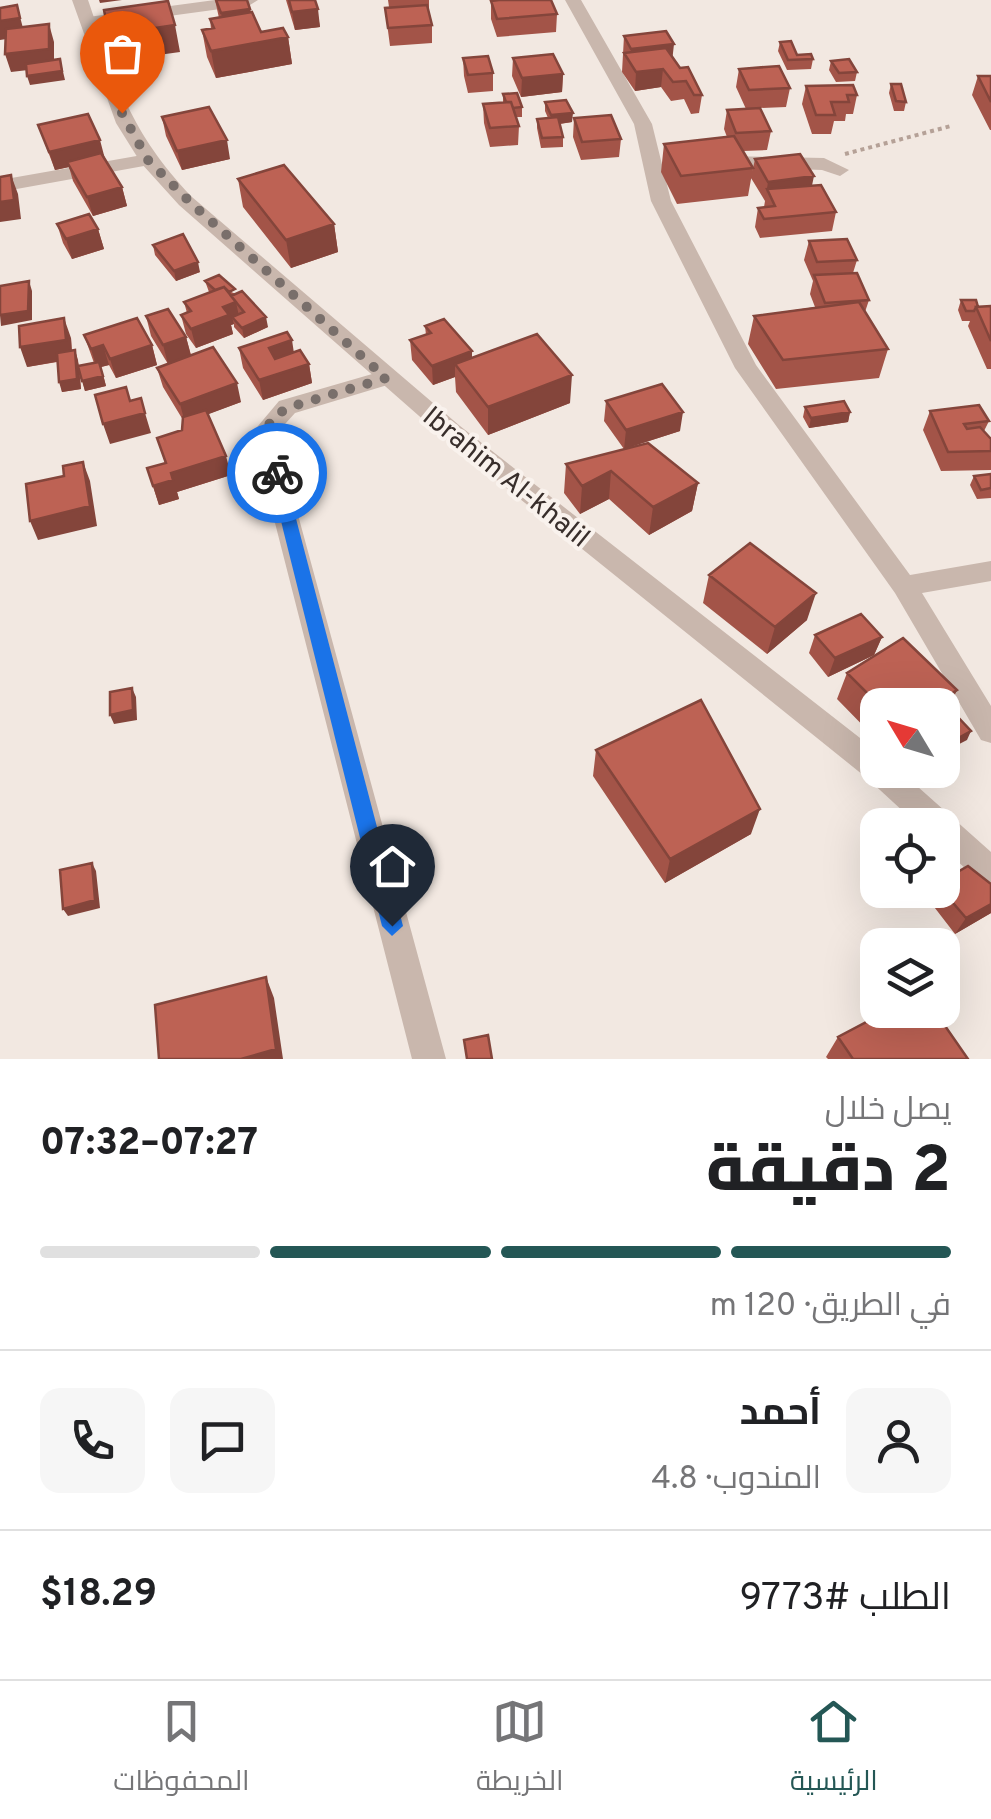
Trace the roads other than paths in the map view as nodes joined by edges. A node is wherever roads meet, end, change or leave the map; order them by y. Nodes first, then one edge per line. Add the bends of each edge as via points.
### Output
1 (250, 0) edge
2 (574, 0) edge
3 (84, 11) edge
4 (148, 160) junction
5 (707, 161) edge
6 (832, 167) road end
7 (0, 186) edge
8 (386, 378) junction
9 (991, 571) edge
10 (904, 586) junction
11 (991, 731) edge
12 (860, 756) edge
13 (898, 788) edge
14 (921, 808) edge
15 (960, 843) edge
16 (991, 872) edge
17 (429, 1059) edge

1 - 3 street
2 - 10 street via 643,124 658,157 661,201 746,368
3 - 4 street, Ibrahim Al-khalil via 108,86
4 - 7 street
4 - 8 street, Ibrahim Al-khalil
5 - 6 street
8 - 12 street, Ibrahim Al-khalil
8 - 17 street via 287,408 264,433
9 - 10 street
10 - 11 street
13 - 14 street, Ibrahim Al-khalil
15 - 16 street, Ibrahim Al-khalil

